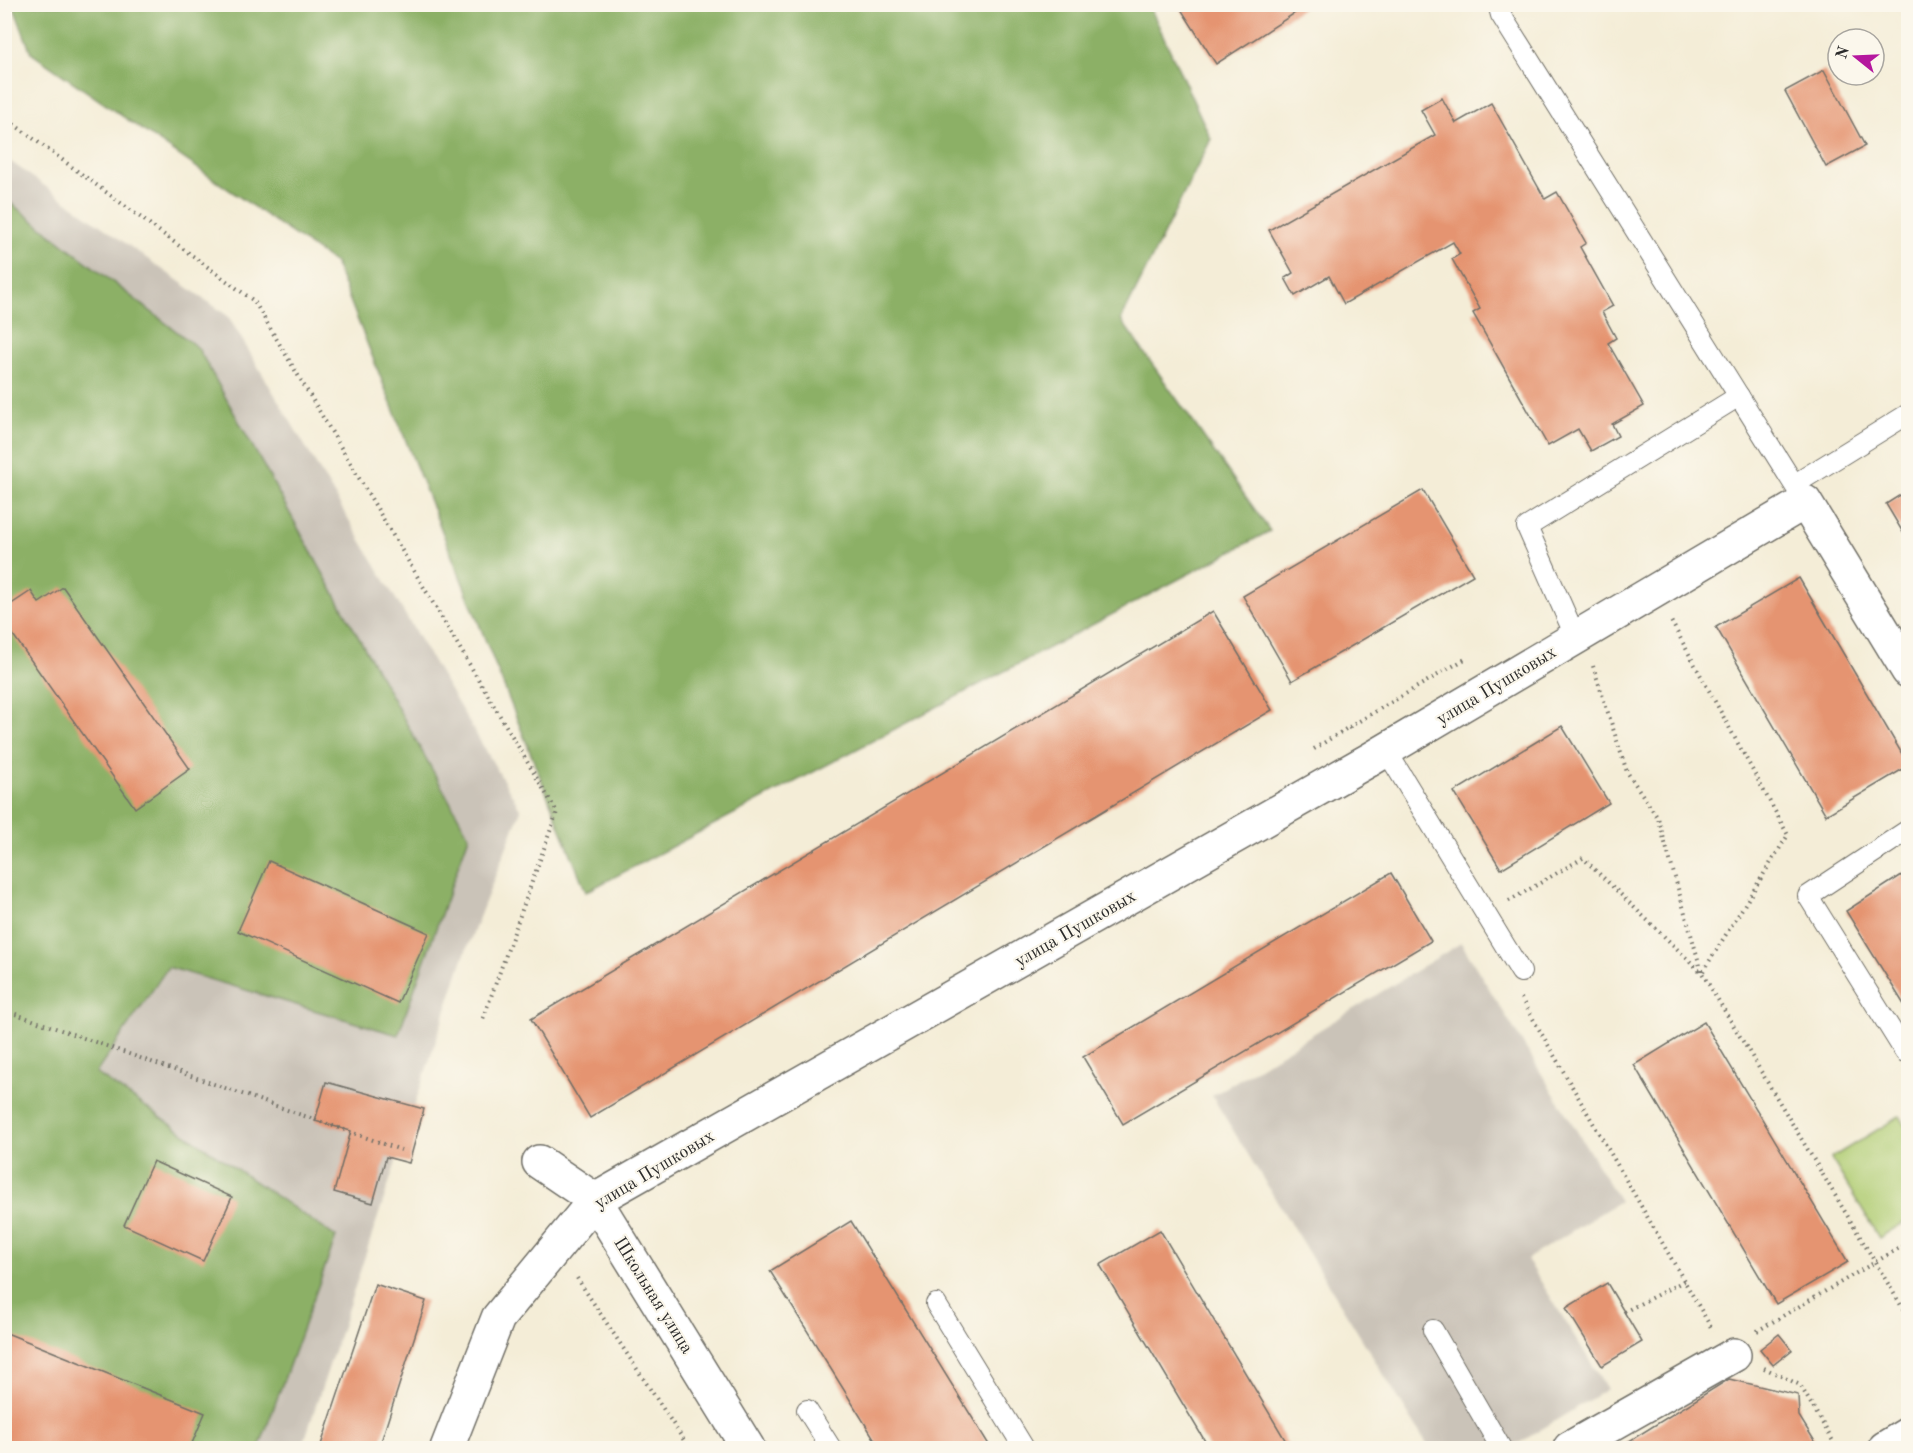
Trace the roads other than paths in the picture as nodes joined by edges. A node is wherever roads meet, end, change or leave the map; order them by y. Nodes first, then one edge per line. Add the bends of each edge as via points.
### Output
1 (1498, 4) edge
2 (1739, 396) junction
3 (1908, 414) edge
4 (1800, 493) junction
5 (1583, 647) junction
6 (1908, 671) edge
7 (1378, 755) junction
8 (1908, 830) edge
9 (1521, 972) dead end
10 (1908, 1050) edge
11 (539, 1162) dead end
12 (595, 1200) junction
13 (936, 1305) dead end
14 (1433, 1330) dead end
15 (1734, 1355) road end
16 (807, 1410) dead end
17 (1908, 1434) edge
18 (447, 1449) edge
19 (748, 1449) edge
20 (831, 1449) edge
21 (1024, 1449) edge
22 (1501, 1449) edge
23 (1570, 1449) edge
24 (1885, 1449) edge

1 - 2 lane via 1501,15
2 - 4 lane
2 - 5 lane via 1527,527
3 - 4 lane
4 - 5 street, улица Пушковых
4 - 6 street
5 - 7 street, улица Пушковых
7 - 9 lane
7 - 12 street, улица Пушковых
8 - 10 lane via 1808,896 1905,1052
11 - 12 street, Школьная улица
12 - 18 street, улица Пушковых via 498,1318
12 - 19 street, Школьная улица
13 - 21 lane
14 - 22 lane
15 - 23 street
16 - 20 lane
17 - 24 street

